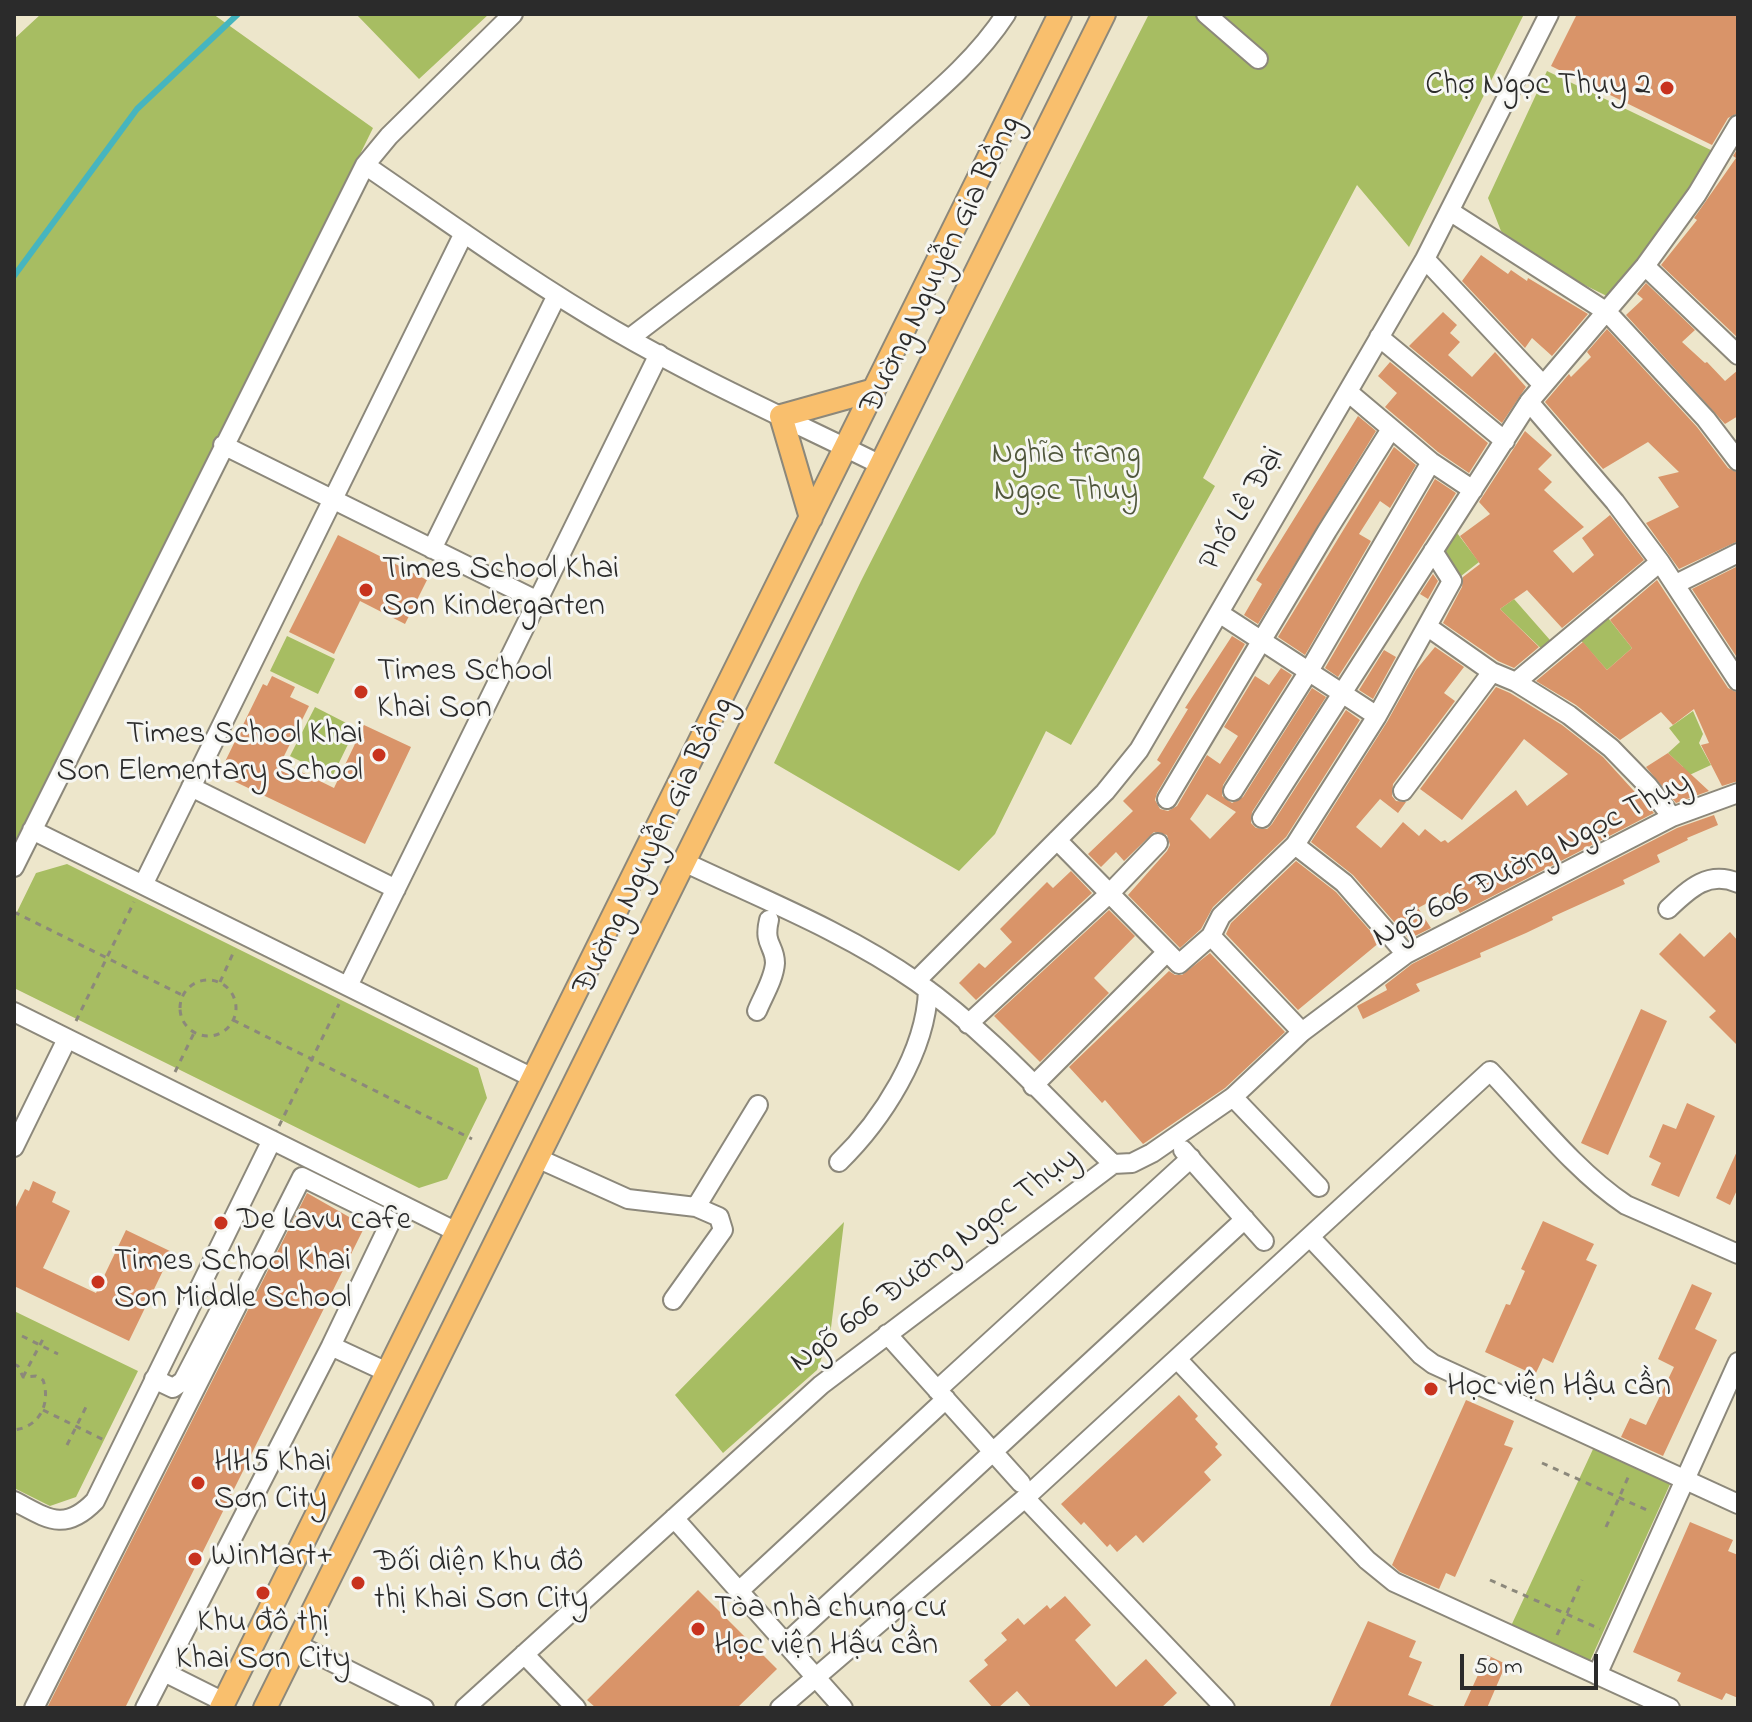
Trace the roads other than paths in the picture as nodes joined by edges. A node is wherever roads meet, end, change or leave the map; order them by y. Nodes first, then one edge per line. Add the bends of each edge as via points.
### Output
1 (513, 14) edge
2 (1006, 14) edge
3 (1060, 14) edge
4 (1104, 14) edge
5 (1206, 14) edge
6 (1549, 14) edge
7 (1258, 59) dead end
8 (1738, 125) edge
9 (365, 165) junction
10 (1451, 212) junction
11 (464, 233) junction
12 (1425, 259) junction
13 (1645, 266) junction
14 (557, 295) junction
15 (1607, 312) junction
16 (1379, 337) junction
17 (630, 338) junction
18 (659, 354) junction
19 (1738, 355) edge
20 (1543, 385) junction
21 (874, 390) junction
22 (1348, 392) junction
23 (1529, 402) junction
24 (781, 416) junction
25 (1391, 429) junction
26 (1505, 441) junction
27 (223, 445) junction
28 (846, 448) junction
29 (1738, 461) edge
30 (1431, 462) junction
31 (881, 465) junction
32 (1473, 490) junction
33 (333, 500) junction
34 (811, 518) junction
35 (432, 549) junction
36 (1433, 551) junction
37 (1738, 553) edge
38 (1660, 562) junction
39 (1676, 584) junction
40 (538, 601) junction
41 (1219, 613) junction
42 (1428, 627) junction
43 (1263, 641) junction
44 (1309, 671) junction
45 (1492, 672) junction
46 (1738, 681) edge
47 (1516, 682) junction
48 (1344, 694) junction
49 (1377, 716) junction
50 (191, 787) junction
51 (1233, 791) dead end
52 (1403, 791) dead end
53 (1738, 793) edge
54 (1167, 799) dead end
55 (1672, 817) junction
56 (1262, 818) dead end
57 (32, 830) junction
58 (1057, 840) junction
59 (1158, 843) dead end
60 (1295, 845) junction
61 (684, 862) junction
62 (14, 867) edge
63 (1738, 883) edge
64 (143, 885) junction
65 (396, 889) junction
66 (1110, 893) junction
67 (1668, 909) dead end
68 (769, 920) dead end
69 (1211, 936) junction
70 (1166, 953) junction
71 (1406, 954) junction
72 (348, 986) junction
73 (922, 986) junction
74 (757, 1011) dead end
75 (14, 1012) edge
76 (968, 1024) junction
77 (1302, 1032) junction
78 (67, 1039) junction
79 (533, 1078) junction
80 (1033, 1086) junction
81 (568, 1095) junction
82 (1233, 1097) junction
83 (758, 1105) dead end
84 (272, 1140) junction
85 (1173, 1140) junction
86 (14, 1147) edge
87 (537, 1158) junction
88 (1191, 1158) junction
89 (839, 1162) dead end
90 (1113, 1164) junction
91 (1319, 1187) dead end
92 (696, 1207) junction
93 (1245, 1219) junction
94 (457, 1232) junction
95 (1310, 1237) junction
96 (1264, 1241) dead end
97 (492, 1249) junction
98 (1738, 1254) edge
99 (673, 1300) dead end
100 (223, 1304) dead end
101 (887, 1334) junction
102 (331, 1346) junction
103 (1177, 1359) junction
104 (1738, 1362) edge
105 (387, 1372) junction
106 (154, 1379) junction
107 (173, 1388) junction
108 (942, 1394) junction
109 (192, 1396) junction
110 (992, 1451) junction
111 (1685, 1480) junction
112 (1023, 1490) junction
113 (14, 1501) edge
114 (1738, 1504) edge
115 (674, 1518) junction
116 (739, 1591) junction
117 (786, 1643) junction
118 (296, 1644) junction
119 (524, 1654) junction
120 (164, 1672) junction
121 (1597, 1675) junction
122 (816, 1678) junction
123 (223, 1705) edge
124 (34, 1708) edge
125 (145, 1708) edge
126 (265, 1708) edge
127 (424, 1708) edge
128 (465, 1708) edge
129 (576, 1708) edge
130 (780, 1708) edge
131 (843, 1708) edge
132 (1225, 1708) edge
133 (1670, 1708) edge

1 - 9 street
2 - 17 street via 951,80 851,168
3 - 21 main road, Đường Nguyễn Gia Bồng
4 - 31 main road, Đường Nguyễn Gia Bồng
5 - 7 street
6 - 10 street, Phố Lê Đại
8 - 13 street
9 - 11 street
9 - 27 street
10 - 12 street, Phố Lê Đại
10 - 15 street
11 - 14 street
11 - 33 street
12 - 16 street, Phố Lê Đại
12 - 20 street
13 - 15 street
13 - 19 street
14 - 17 street
14 - 35 street
15 - 20 street
15 - 29 street
16 - 22 street, Phố Lê Đại
16 - 26 street
17 - 18 street
18 - 24 street
18 - 40 street
20 - 23 street
21 - 24 main road
21 - 28 main road, Đường Nguyễn Gia Bồng
22 - 25 street
22 - 41 street, Phố Lê Đại
23 - 26 street
23 - 38 street
24 - 28 street
24 - 34 main road
25 - 30 street
25 - 43 street
26 - 32 street
27 - 33 street
27 - 57 street
28 - 31 street
28 - 34 main road, Đường Nguyễn Gia Bồng
30 - 32 street
30 - 44 street
31 - 61 main road, Đường Nguyễn Gia Bồng
32 - 36 street
33 - 35 street
33 - 50 street
34 - 79 main road, Đường Nguyễn Gia Bồng
35 - 40 street
36 - 42 street via 1452,581
36 - 48 street
37 - 39 street
38 - 39 street
38 - 47 street
39 - 46 street
40 - 65 street
41 - 43 street
41 - 58 street, Phố Lê Đại via 1139,750
42 - 45 street
42 - 49 street
43 - 44 street
43 - 54 street
44 - 48 street
44 - 51 street
45 - 47 street
45 - 52 street
47 - 55 street via 1611,748
48 - 49 street
48 - 56 street
49 - 60 street
50 - 64 street
50 - 65 street
53 - 55 street, Ngõ 606 Đường Ngọc Thụy
55 - 71 street, Ngõ 606 Đường Ngọc Thụy
57 - 62 street
57 - 64 street
58 - 66 street
58 - 73 street, Phố Lê Đại
59 - 66 street
60 - 69 street via 1221,916
60 - 71 street via 1344,883
61 - 73 street via 841,937
61 - 81 main road, Đường Nguyễn Gia Bồng
63 - 67 street via 1715,877 1702,881
64 - 72 street
65 - 72 street
66 - 70 street
66 - 76 street
68 - 74 street via 765,936 775,961
69 - 70 street via 1179,964
69 - 77 street
70 - 80 street
71 - 77 street, Ngõ 606 Đường Ngọc Thụy
72 - 79 street
73 - 76 street
73 - 89 street via 928,1008 893,1094 860,1142
75 - 78 street
76 - 80 street
77 - 82 street, Ngõ 606 Đường Ngọc Thụy
78 - 84 street
78 - 86 street
79 - 81 main road
79 - 94 main road, Đường Nguyễn Gia Bồng
80 - 90 street
81 - 87 main road, Đường Nguyễn Gia Bồng
82 - 85 street, Ngõ 606 Đường Ngọc Thụy
82 - 91 street
83 - 92 street
84 - 94 street
84 - 106 street
85 - 88 street
85 - 90 street, Ngõ 606 Đường Ngọc Thụy via 1132,1163
87 - 92 street via 628,1199
87 - 97 main road, Đường Nguyễn Gia Bồng
88 - 93 street
88 - 108 street
90 - 101 street, Ngõ 606 Đường Ngọc Thụy
92 - 99 street via 719,1217 723,1230
93 - 96 street
93 - 110 street
94 - 97 main road
94 - 105 main road, Đường Nguyễn Gia Bồng
95 - 98 street via 1490,1071 1612,1195
95 - 103 street
95 - 111 street via 1433,1364
97 - 118 main road, Đường Nguyễn Gia Bồng
100 - 107 street via 190,1372
101 - 108 street
101 - 115 street, Ngõ 606 Đường Ngọc Thụy via 821,1385
102 - 105 street
102 - 109 street via 391,1221 302,1177
102 - 120 street
103 - 112 street
103 - 121 street via 1379,1571 1411,1592
104 - 111 street
105 - 123 main road, Đường Nguyễn Gia Bồng
106 - 107 street
106 - 113 street via 95,1501 75,1517 53,1521
107 - 109 street
108 - 110 street
108 - 116 street
109 - 124 street
110 - 112 street
110 - 117 street
111 - 114 street
111 - 121 street
112 - 122 street
112 - 132 street
115 - 116 street
115 - 119 street, Ngõ 606 Đường Ngọc Thụy
116 - 117 street
117 - 122 street
118 - 126 main road, Đường Nguyễn Gia Bồng
118 - 127 street
119 - 128 street, Ngõ 606 Đường Ngọc Thụy
119 - 129 street
120 - 123 street
120 - 125 street
121 - 133 street
122 - 130 street
122 - 131 street

